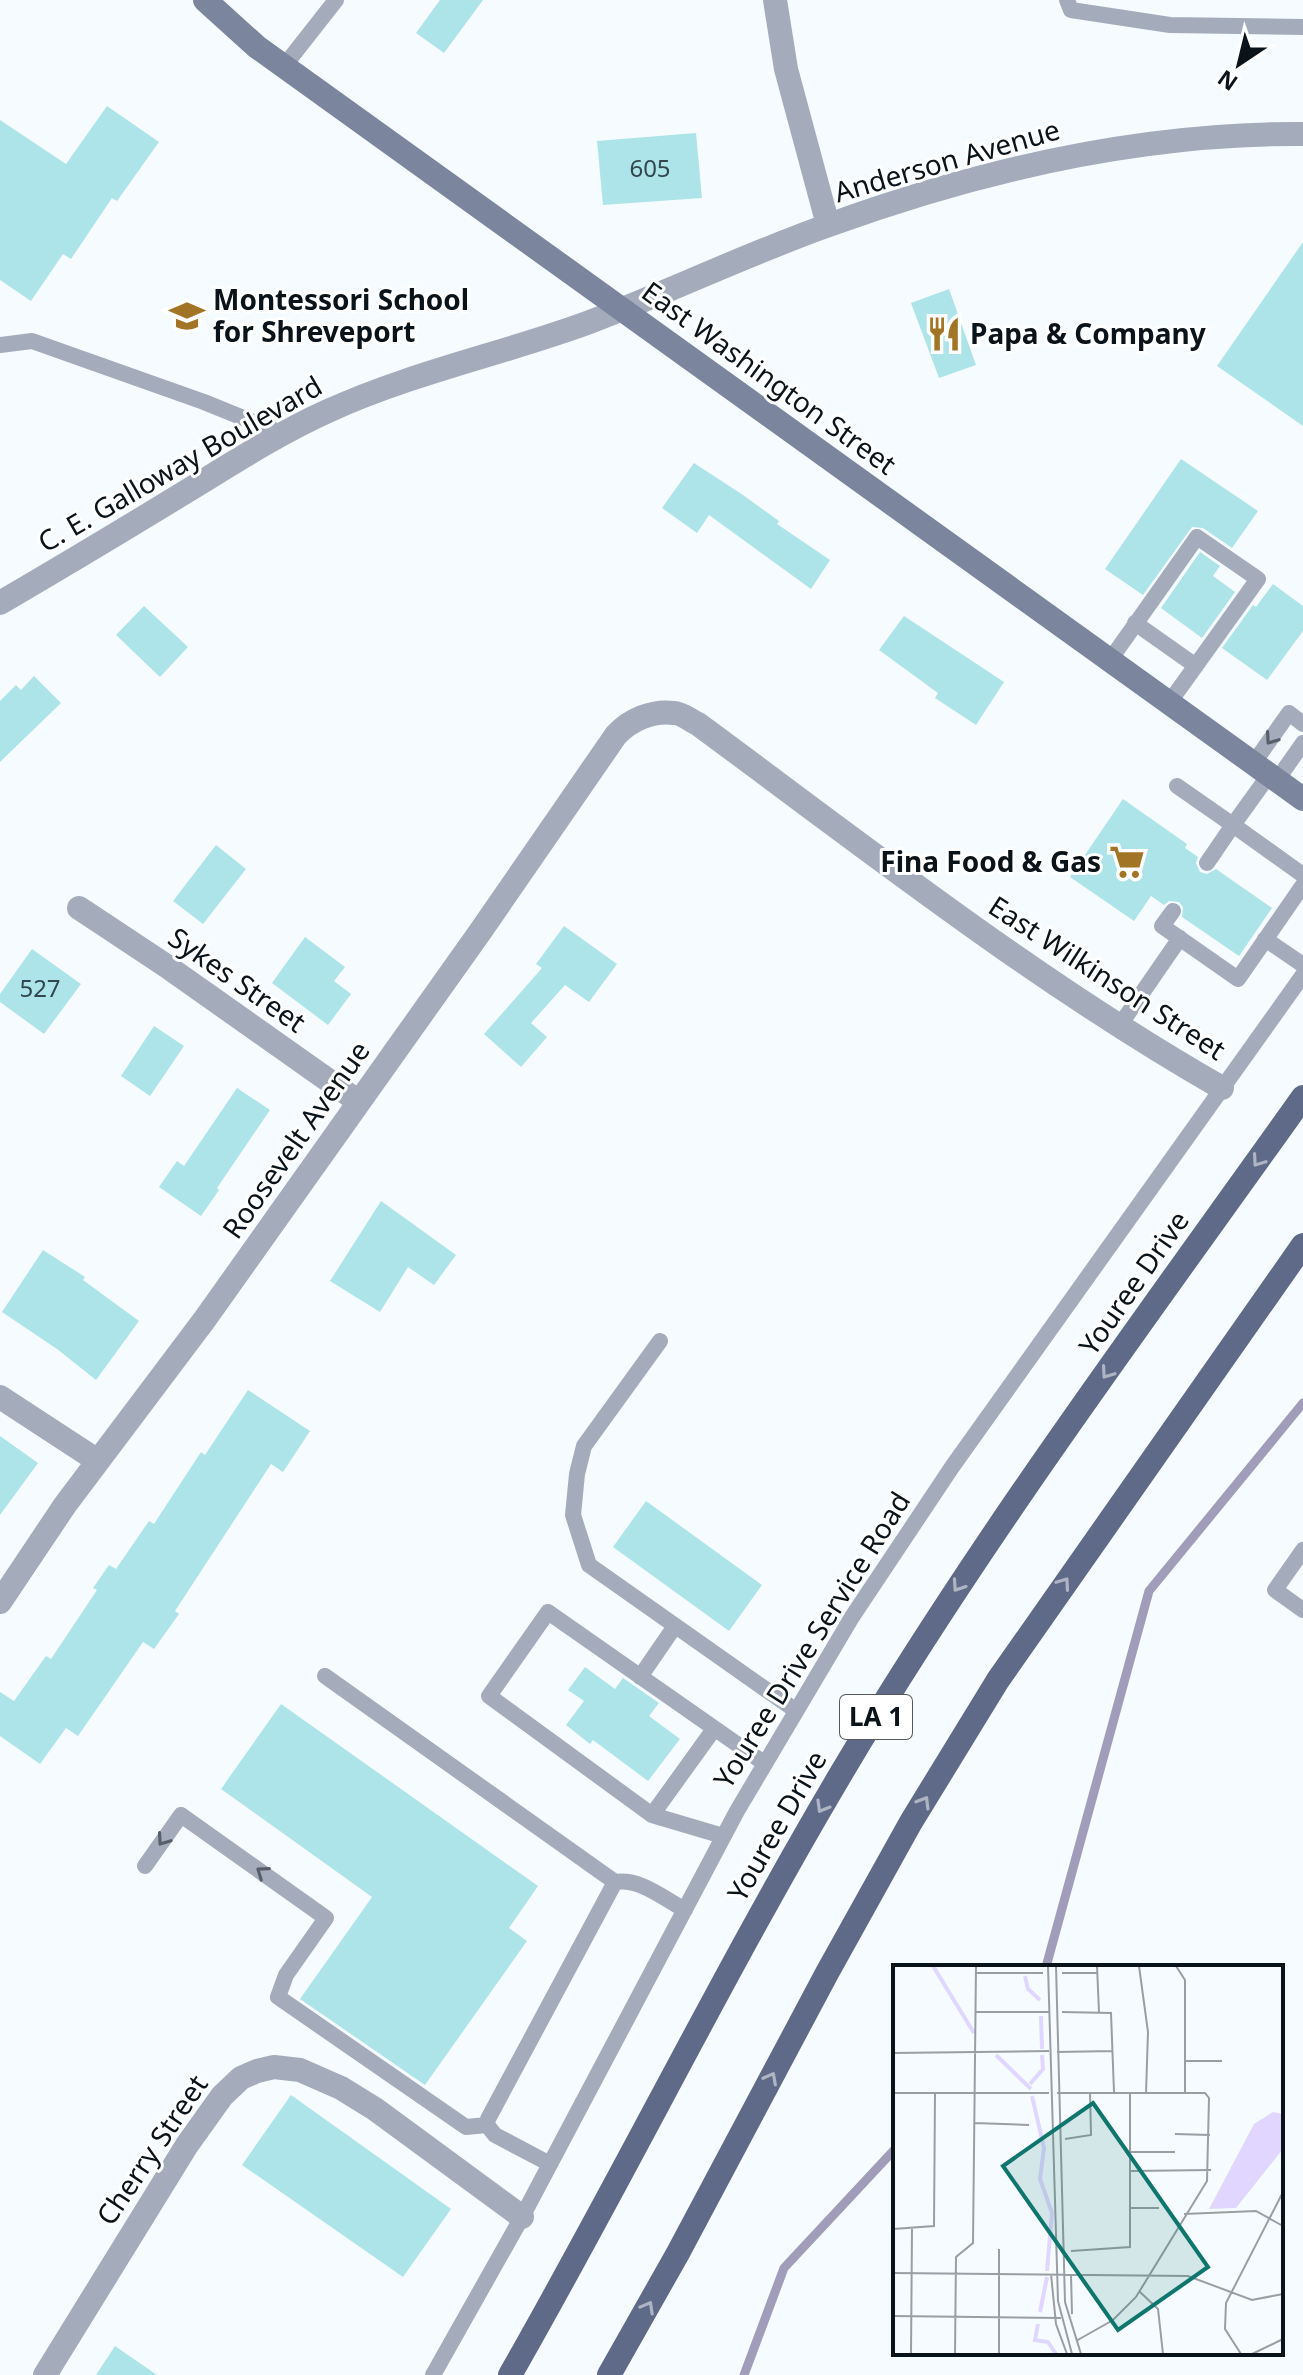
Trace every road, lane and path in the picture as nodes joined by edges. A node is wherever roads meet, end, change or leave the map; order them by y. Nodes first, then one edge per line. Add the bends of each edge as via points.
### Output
1 (205, 0) edge
2 (336, 0) edge
3 (775, 0) edge
4 (1067, 0) edge
5 (1303, 27) edge
6 (285, 65) junction
7 (1303, 134) edge
8 (828, 225) junction
9 (622, 309) junction
10 (0, 345) edge
11 (283, 434) junction
12 (0, 603) edge
13 (1135, 623) junction
14 (1110, 660) junction
15 (1196, 666) junction
16 (1169, 703) junction
17 (641, 717) joint
18 (1303, 724) edge
19 (1303, 743) edge
20 (1266, 773) junction
21 (1177, 786) dead end
22 (1303, 799) edge
23 (1233, 825) junction
24 (1207, 863) dead end
25 (1303, 875) edge
26 (1303, 885) edge
27 (79, 908) dead end
28 (1173, 911) dead end
29 (1180, 938) junction
30 (1265, 939) junction
31 (1303, 965) edge
32 (1303, 975) edge
33 (1120, 1025) junction
34 (1222, 1088) junction
35 (1303, 1097) edge
36 (359, 1102) junction
37 (1303, 1245) edge
38 (660, 1341) dead end
39 (0, 1397) edge
40 (98, 1461) junction
41 (1303, 1550) edge
42 (0, 1602) edge
43 (1303, 1610) edge
44 (675, 1626) junction
45 (325, 1676) dead end
46 (640, 1677) junction
47 (795, 1710) junction
48 (714, 1729) junction
49 (764, 1763) junction
50 (652, 1815) junction
51 (723, 1836) junction
52 (145, 1866) dead end
53 (615, 1882) junction
54 (685, 1910) junction
55 (487, 2125) junction
56 (550, 2164) junction
57 (522, 2217) junction
58 (45, 2375) edge
59 (433, 2375) edge
60 (510, 2375) edge
61 (609, 2375) edge

1 - 6 street, East Washington Street
2 - 6 lane
3 - 8 street via 786,69
4 - 5 lane via 1071,10 1170,25
6 - 9 street, East Washington Street
7 - 8 street, Anderson Avenue via 1219,136 1108,149 908,198
8 - 9 street, Anderson Avenue
9 - 11 street, C. E. Galloway Boulevard via 400,382
9 - 14 street, East Washington Street
10 - 11 lane via 32,341
11 - 12 street, C. E. Galloway Boulevard
13 - 14 lane
13 - 15 lane
13 - 15 lane via 1197,537 1258,579
14 - 16 street, East Washington Street
15 - 16 lane
16 - 20 street, East Washington Street
17 - 33 street, East Wilkinson Street via 676,712 698,724 979,931
17 - 36 street, Roosevelt Avenue via 616,735
18 -> 20 lane via 1289,713
19 - 20 lane
20 - 22 street, East Washington Street
20 - 23 lane
21 - 23 lane
23 - 24 lane
23 - 25 lane
26 - 30 lane
27 - 36 street, Sykes Street
28 - 29 lane via 1162,926
29 - 30 lane via 1238,979
29 - 33 lane
30 - 31 lane
32 - 34 lane, Youree Drive Service Road
33 - 34 street, East Wilkinson Street
34 - 47 lane, Youree Drive Service Road via 952,1467
35 -> 60 main road, Youree Drive / LA 1 via 923,1641 765,1908
36 - 40 street, Roosevelt Avenue
61 -> 37 main road via 911,1822 998,1680
38 - 44 lane via 584,1446 573,1515 589,1565
39 - 40 street
40 - 42 street, Roosevelt Avenue
41 - 43 lane via 1275,1590
44 - 46 lane
44 - 47 lane
45 - 53 lane
46 - 48 lane
46 - 50 lane via 548,1612 489,1696
47 - 49 lane, Youree Drive Service Road
48 - 49 lane
48 - 50 lane
49 - 51 lane, Youree Drive Service Road
50 - 51 lane
51 - 54 lane, Youree Drive Service Road
55 -> 52 lane via 466,2127 278,1997 290,1968 326,1918 181,1815
53 - 54 lane via 644,1886
53 - 55 lane
54 - 56 lane, Youree Drive Service Road
55 - 56 lane via 495,2135
56 - 57 lane, Youree Drive Service Road
57 - 58 street, Cherry Street via 341,2088 300,2070 257,2071 222,2096 187,2145
57 - 59 lane, Youree Drive Service Road

